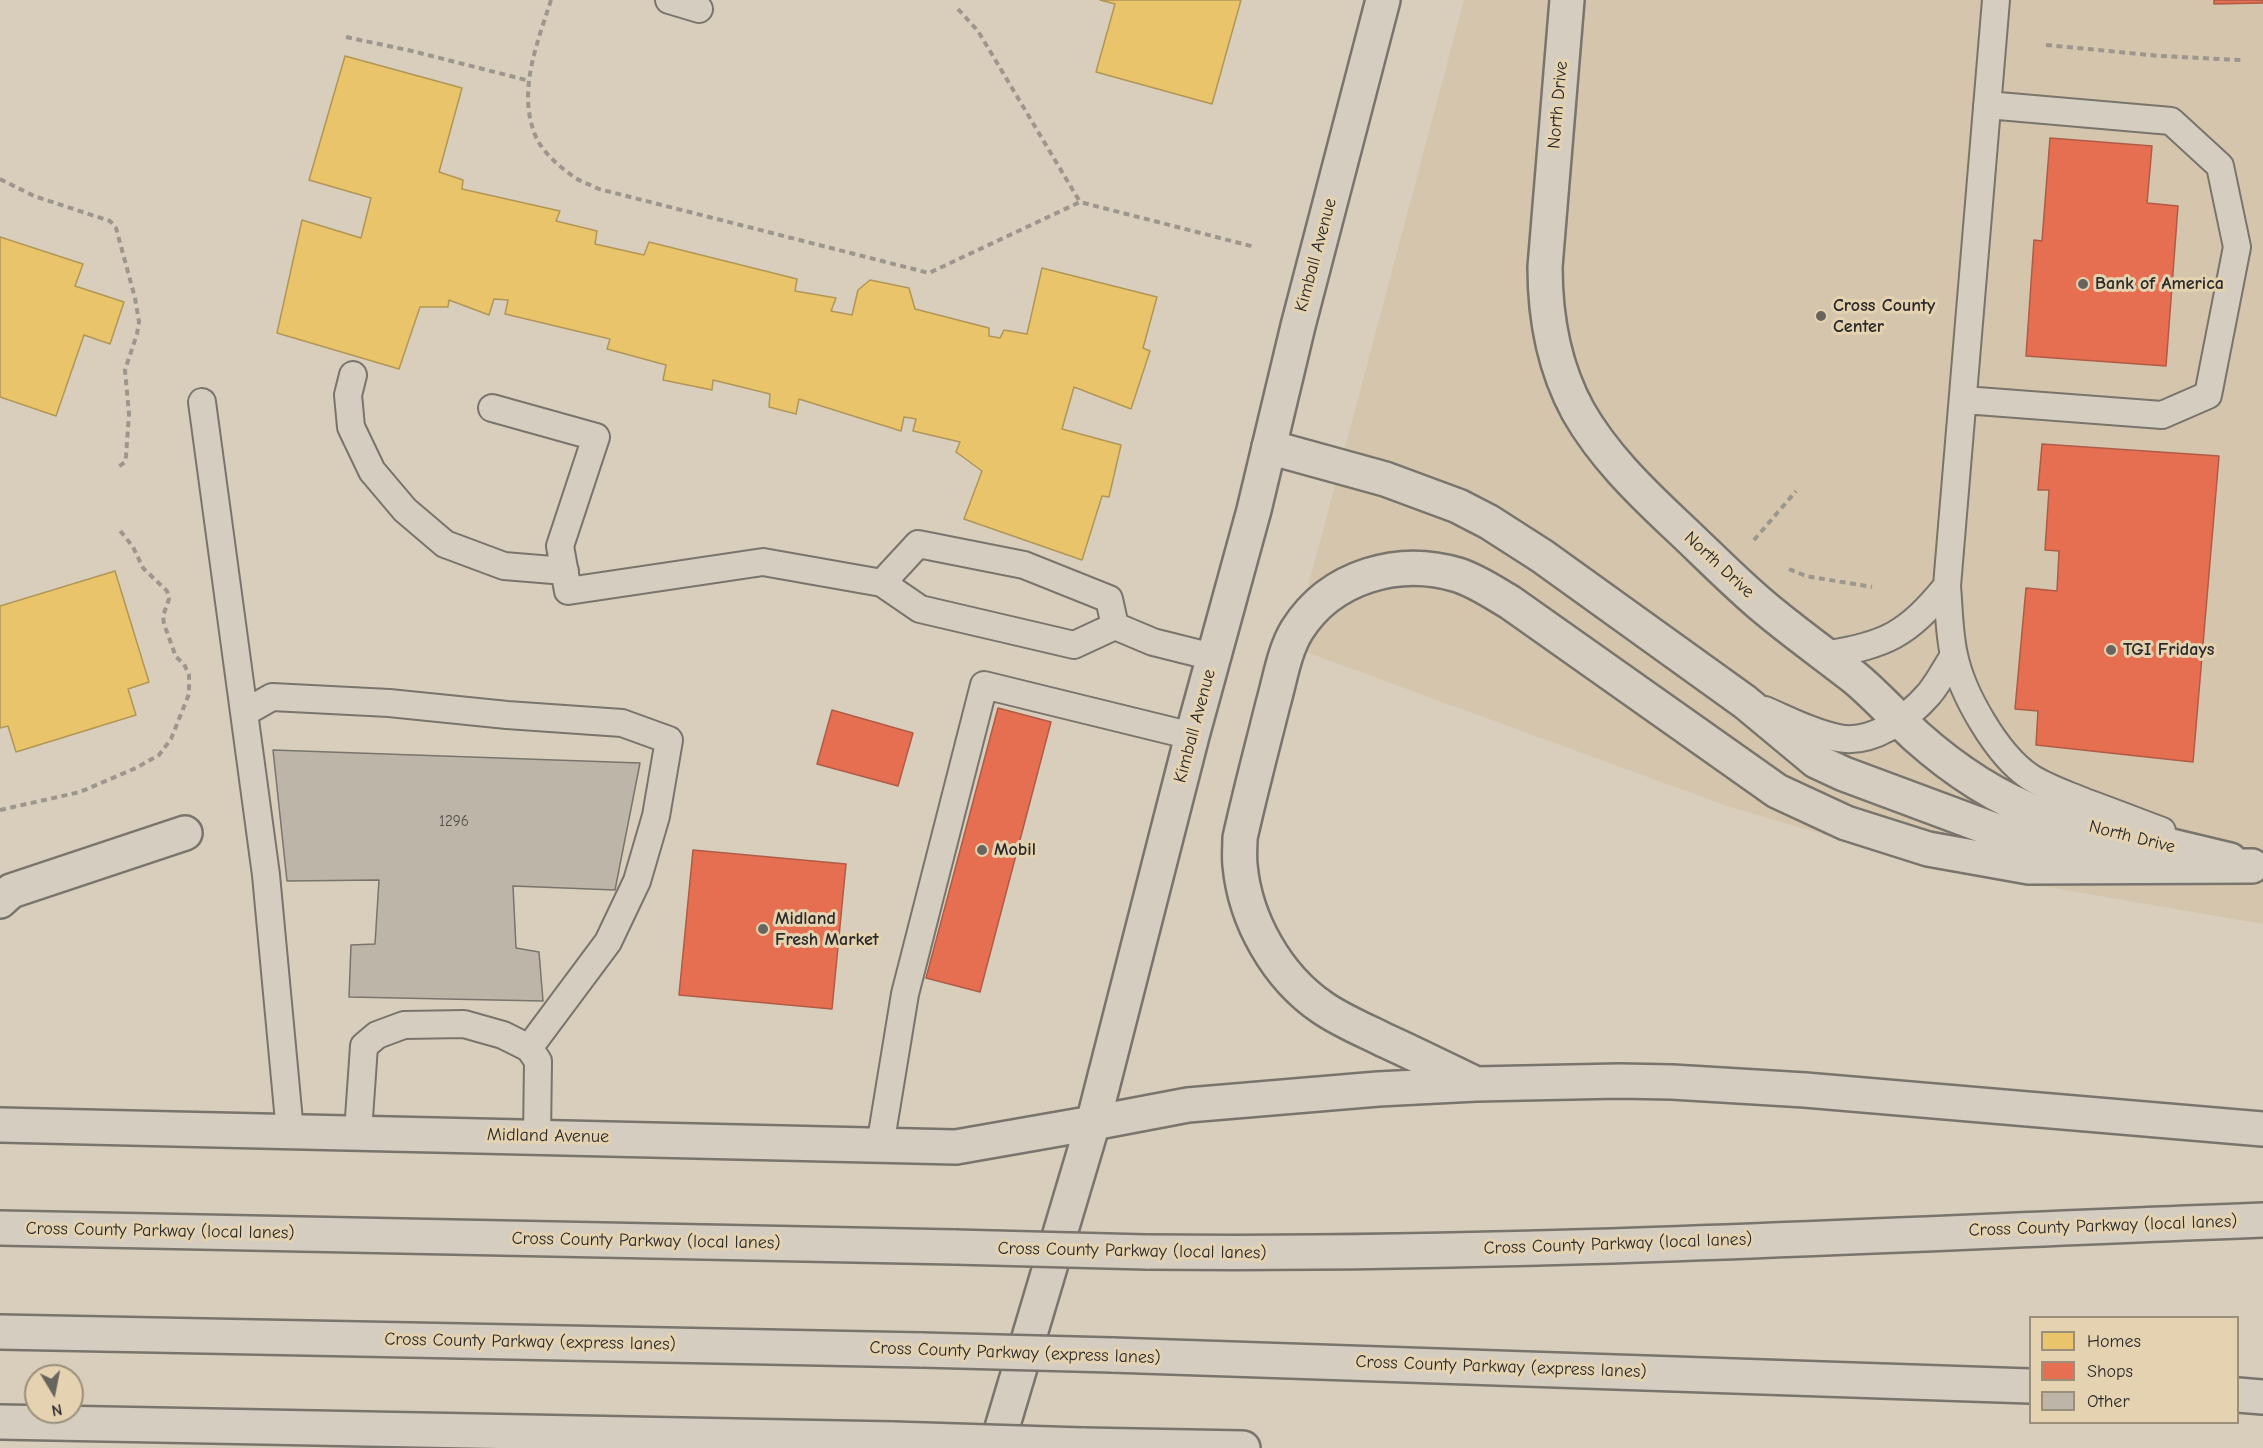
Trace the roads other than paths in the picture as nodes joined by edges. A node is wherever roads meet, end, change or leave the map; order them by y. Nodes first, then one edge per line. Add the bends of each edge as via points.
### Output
1 (669, 0) edge
2 (1383, 0) edge
3 (1567, 0) edge
4 (1996, 0) edge
5 (699, 9) dead end
6 (1987, 105) junction
7 (353, 375) dead end
8 (1964, 400) junction
9 (202, 402) dead end
10 (492, 408) dead end
11 (1269, 447) junction
12 (565, 571) junction
13 (882, 583) junction
14 (1947, 586) junction
15 (1114, 626) junction
16 (1825, 655) junction
17 (1954, 655) junction
18 (1212, 657) junction
19 (1745, 702) junction
20 (244, 713) junction
21 (1900, 721) junction
22 (1192, 736) junction
23 (185, 833) dead end
24 (2257, 867) edge
25 (0, 901) edge
26 (529, 1048) junction
27 (1476, 1084) junction
28 (1093, 1123) junction
29 (0, 1125) edge
30 (2263, 1129) edge
31 (290, 1132) junction
32 (358, 1132) junction
33 (537, 1136) junction
34 (880, 1146) junction
35 (2263, 1220) edge
36 (0, 1228) edge
37 (0, 1332) edge
38 (2029, 1386) edge
39 (2239, 1395) edge
40 (2263, 1397) edge
41 (0, 1422) edge
42 (996, 1448) edge
43 (1243, 1448) edge

1 - 5 lane
2 - 11 main road, Kimball Avenue
3 - 16 main road, North Drive via 1545,267 1549,326 1565,382 1594,436 1632,483 1756,600
4 - 6 lane
6 - 8 lane
6 - 8 lane via 2171,121 2220,166 2237,247 2208,395 2162,416
7 - 12 lane via 348,395 351,427 372,471 405,510 445,544 504,566
8 - 14 lane
9 - 20 lane
10 - 12 lane via 596,437 560,546
11 - 18 main road, Kimball Avenue
11 - 19 main road, North Drive via 1385,479 1489,522
12 - 13 lane via 568,591 763,562
13 - 15 lane via 920,609 1074,645
13 - 15 lane via 918,544 1024,565 1108,599
14 - 16 lane via 1929,608 1896,635 1861,649
14 - 17 lane
15 - 18 lane via 1154,642
16 - 21 main road, North Drive
17 - 21 lane via 1930,693
17 - 24 lane via 1968,694 1992,737 2012,763 2030,777 2051,789
18 - 22 main road, Kimball Avenue
19 - 21 lane via 1839,739 1871,735
19 - 24 main road, North Drive via 1816,761 1997,831 2032,840
20 - 26 lane via 272,697 389,703 622,723 669,740 656,816 637,880 608,942
20 - 31 lane via 266,875
21 - 24 main road, North Drive via 1965,776 2016,805 2042,815
22 - 28 main road, Kimball Avenue
22 - 34 lane via 984,685 905,994
23 - 25 main road via 11,891
24 - 27 main road via 2030,867 1928,849 1887,837 1777,791 1484,586 1432,569 1400,568 1370,574 1343,585 1321,602 1296,632 1282,670 1242,830 1239,864 1244,890 1266,945 1284,971 1322,1008
26 - 32 lane via 503,1035 464,1024 404,1025 377,1035 364,1046
26 - 33 lane via 538,1061
27 - 28 main road, Midland Avenue via 1188,1105
27 - 30 main road, Midland Avenue via 1694,1083
28 - 34 main road, Midland Avenue via 967,1146
28 - 42 main road, Kimball Avenue
29 - 31 main road, Midland Avenue
31 - 32 main road, Midland Avenue
32 - 33 main road, Midland Avenue
33 - 34 main road, Midland Avenue
35 - 36 main road, Cross County Parkway (local lanes), bridge via 1282,1253
37 - 38 main road, Cross County Parkway (express lanes), bridge via 1112,1355
39 - 40 main road
41 - 43 main road, bridge

